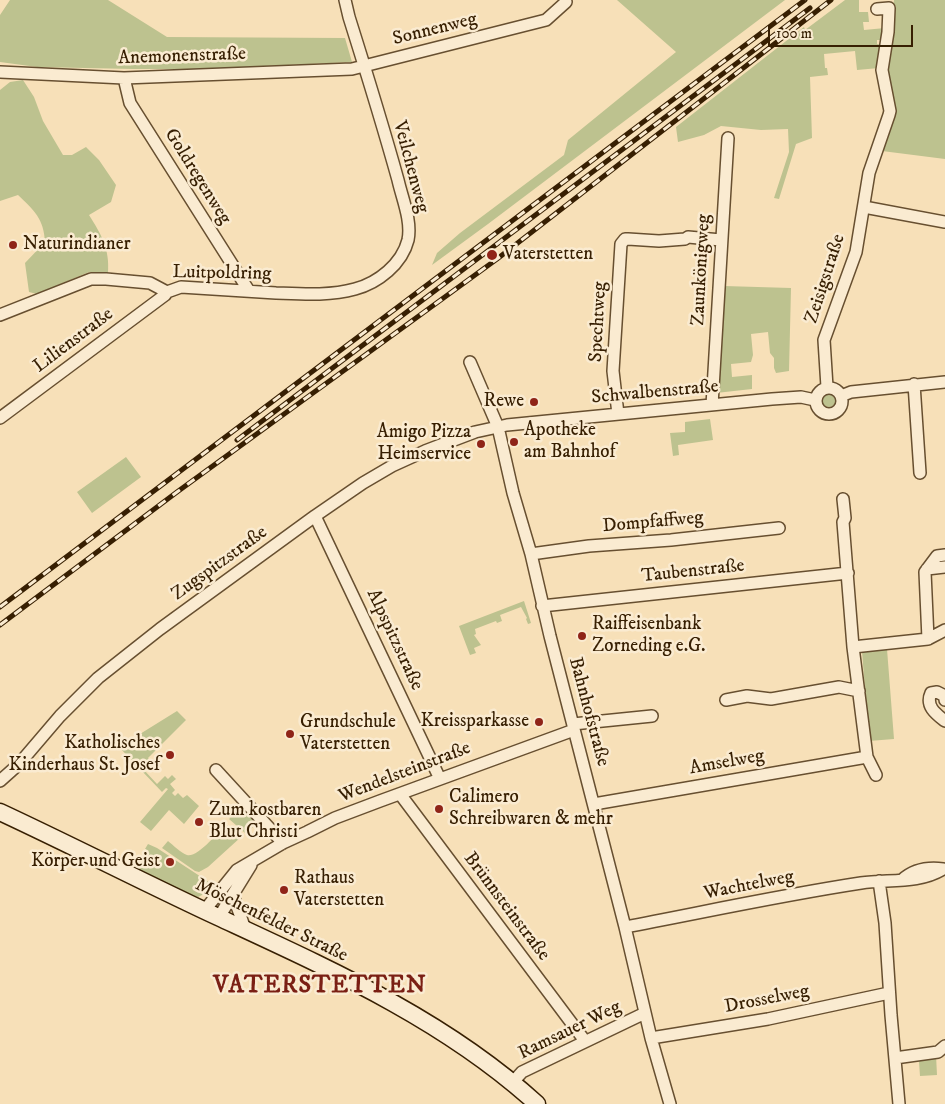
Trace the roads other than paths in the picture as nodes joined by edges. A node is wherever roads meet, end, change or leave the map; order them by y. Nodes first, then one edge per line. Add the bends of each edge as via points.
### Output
1 (346, 0) edge
2 (566, 2) dead end
3 (877, 9) dead end
4 (364, 67) junction
5 (0, 72) edge
6 (124, 78) junction
7 (728, 138) dead end
8 (864, 207) junction
9 (945, 222) edge
10 (721, 240) junction
11 (388, 272) joint
12 (249, 291) junction
13 (167, 292) junction
14 (0, 315) edge
15 (470, 362) dead end
16 (945, 382) edge
17 (914, 384) junction
18 (827, 388) junction
19 (841, 396) junction
20 (816, 400) junction
21 (712, 405) junction
22 (618, 414) junction
23 (0, 418) edge
24 (498, 427) junction
25 (920, 472) dead end
26 (843, 499) dead end
27 (315, 516) junction
28 (779, 528) dead end
29 (530, 554) junction
30 (945, 555) edge
31 (945, 567) edge
32 (927, 569) junction
33 (848, 573) junction
34 (542, 606) junction
35 (945, 630) edge
36 (928, 639) junction
37 (854, 647) junction
38 (859, 691) junction
39 (726, 700) dead end
40 (945, 700) edge
41 (652, 716) dead end
42 (945, 721) edge
43 (574, 727) junction
44 (867, 757) junction
45 (216, 770) dead end
46 (876, 775) dead end
47 (440, 779) junction
48 (0, 781) edge
49 (400, 794) junction
50 (594, 804) junction
51 (0, 812) edge
52 (283, 843) junction
53 (253, 861) junction
54 (944, 868) edge
55 (879, 881) junction
56 (233, 895) junction
57 (211, 914) junction
58 (625, 927) junction
59 (244, 929) junction
60 (889, 993) junction
61 (645, 1013) junction
62 (651, 1038) junction
63 (585, 1041) junction
64 (945, 1046) edge
65 (895, 1058) junction
66 (513, 1082) junction
67 (537, 1104) edge
68 (670, 1104) edge
69 (900, 1104) edge

1 - 4 street
2 - 4 street, Sonnenweg via 546,20
3 - 8 street, Zeisigstraße via 889,8 882,70 890,111 869,173
4 - 6 street, Anemonenstraße
4 - 11 street, Veilchenweg via 408,224 406,244
5 - 6 street, Anemonenstraße
6 - 12 street, Goldregenweg via 130,103
7 - 10 street, Zaunkönigweg
8 - 9 street
8 - 18 street, Zeisigstraße via 856,252 824,340
10 - 21 street, Zaunkönigweg
10 - 22 street, Spechtweg via 688,237 685,240 659,241 625,239 621,244 613,371
11 - 12 street, Luitpoldring via 363,287 338,292
12 - 13 street, Luitpoldring via 181,287
13 - 14 street, Luitpoldring via 150,283 91,279
13 - 23 street, Lilienstraße
15 - 24 street, Bahnhofstraße
16 - 17 street
17 - 19 street
17 - 25 street
18 - 19 street via 834,388
18 - 20 street via 819,392
19 - 20 street via 841,406 830,414 818,409
20 - 21 street, Schwalbenstraße via 796,397
21 - 22 street, Schwalbenstraße
22 - 24 street, Schwalbenstraße
24 - 27 street, Zugspitzstraße via 475,432 392,466
24 - 29 street, Bahnhofstraße
26 - 33 street
27 - 47 street, Alpspitzstraße
27 - 48 street, Zugspitzstraße via 98,678
28 - 29 street, Dompfaffweg
29 - 34 street, Bahnhofstraße
30 - 32 street via 937,556
31 - 32 street
32 - 36 street
33 - 34 street, Taubenstraße
33 - 37 street
34 - 43 street, Bahnhofstraße
35 - 36 street
36 - 37 street
37 - 38 street
38 - 39 street via 839,687 771,699 747,696
38 - 44 street
40 - 42 street via 945,696 931,693 931,709
41 - 43 street, Wendelsteinstraße
43 - 47 street, Wendelsteinstraße
43 - 50 street, Bahnhofstraße
44 - 46 street
44 - 50 street, Amselweg
45 - 52 street
47 - 49 street, Wendelsteinstraße
49 - 52 street, Wendelsteinstraße via 335,818
49 - 63 street, Brünnsteinstraße
50 - 58 street, Bahnhofstraße
51 - 57 street, Möschenfelder Straße
52 - 53 street, Wendelsteinstraße
53 - 56 street, Wendelsteinstraße
53 - 57 street, Wendelsteinstraße via 237,870
54 - 55 street, Wachtelweg via 912,880
55 - 58 street, Wachtelweg
55 - 60 street
56 - 57 street, Wendelsteinstraße
56 - 59 street
57 - 59 street, Möschenfelder Straße
58 - 61 street, Bahnhofstraße
59 - 66 street, Möschenfelder Straße via 399,1006
60 - 62 street, Drosselweg via 768,1019
60 - 65 street
61 - 62 street, Bahnhofstraße
61 - 63 street, Ramsauer Weg
62 - 68 street, Bahnhofstraße
63 - 66 street, Ramsauer Weg via 522,1072
64 - 65 street via 938,1052
65 - 69 street
66 - 67 street, Möschenfelder Straße

